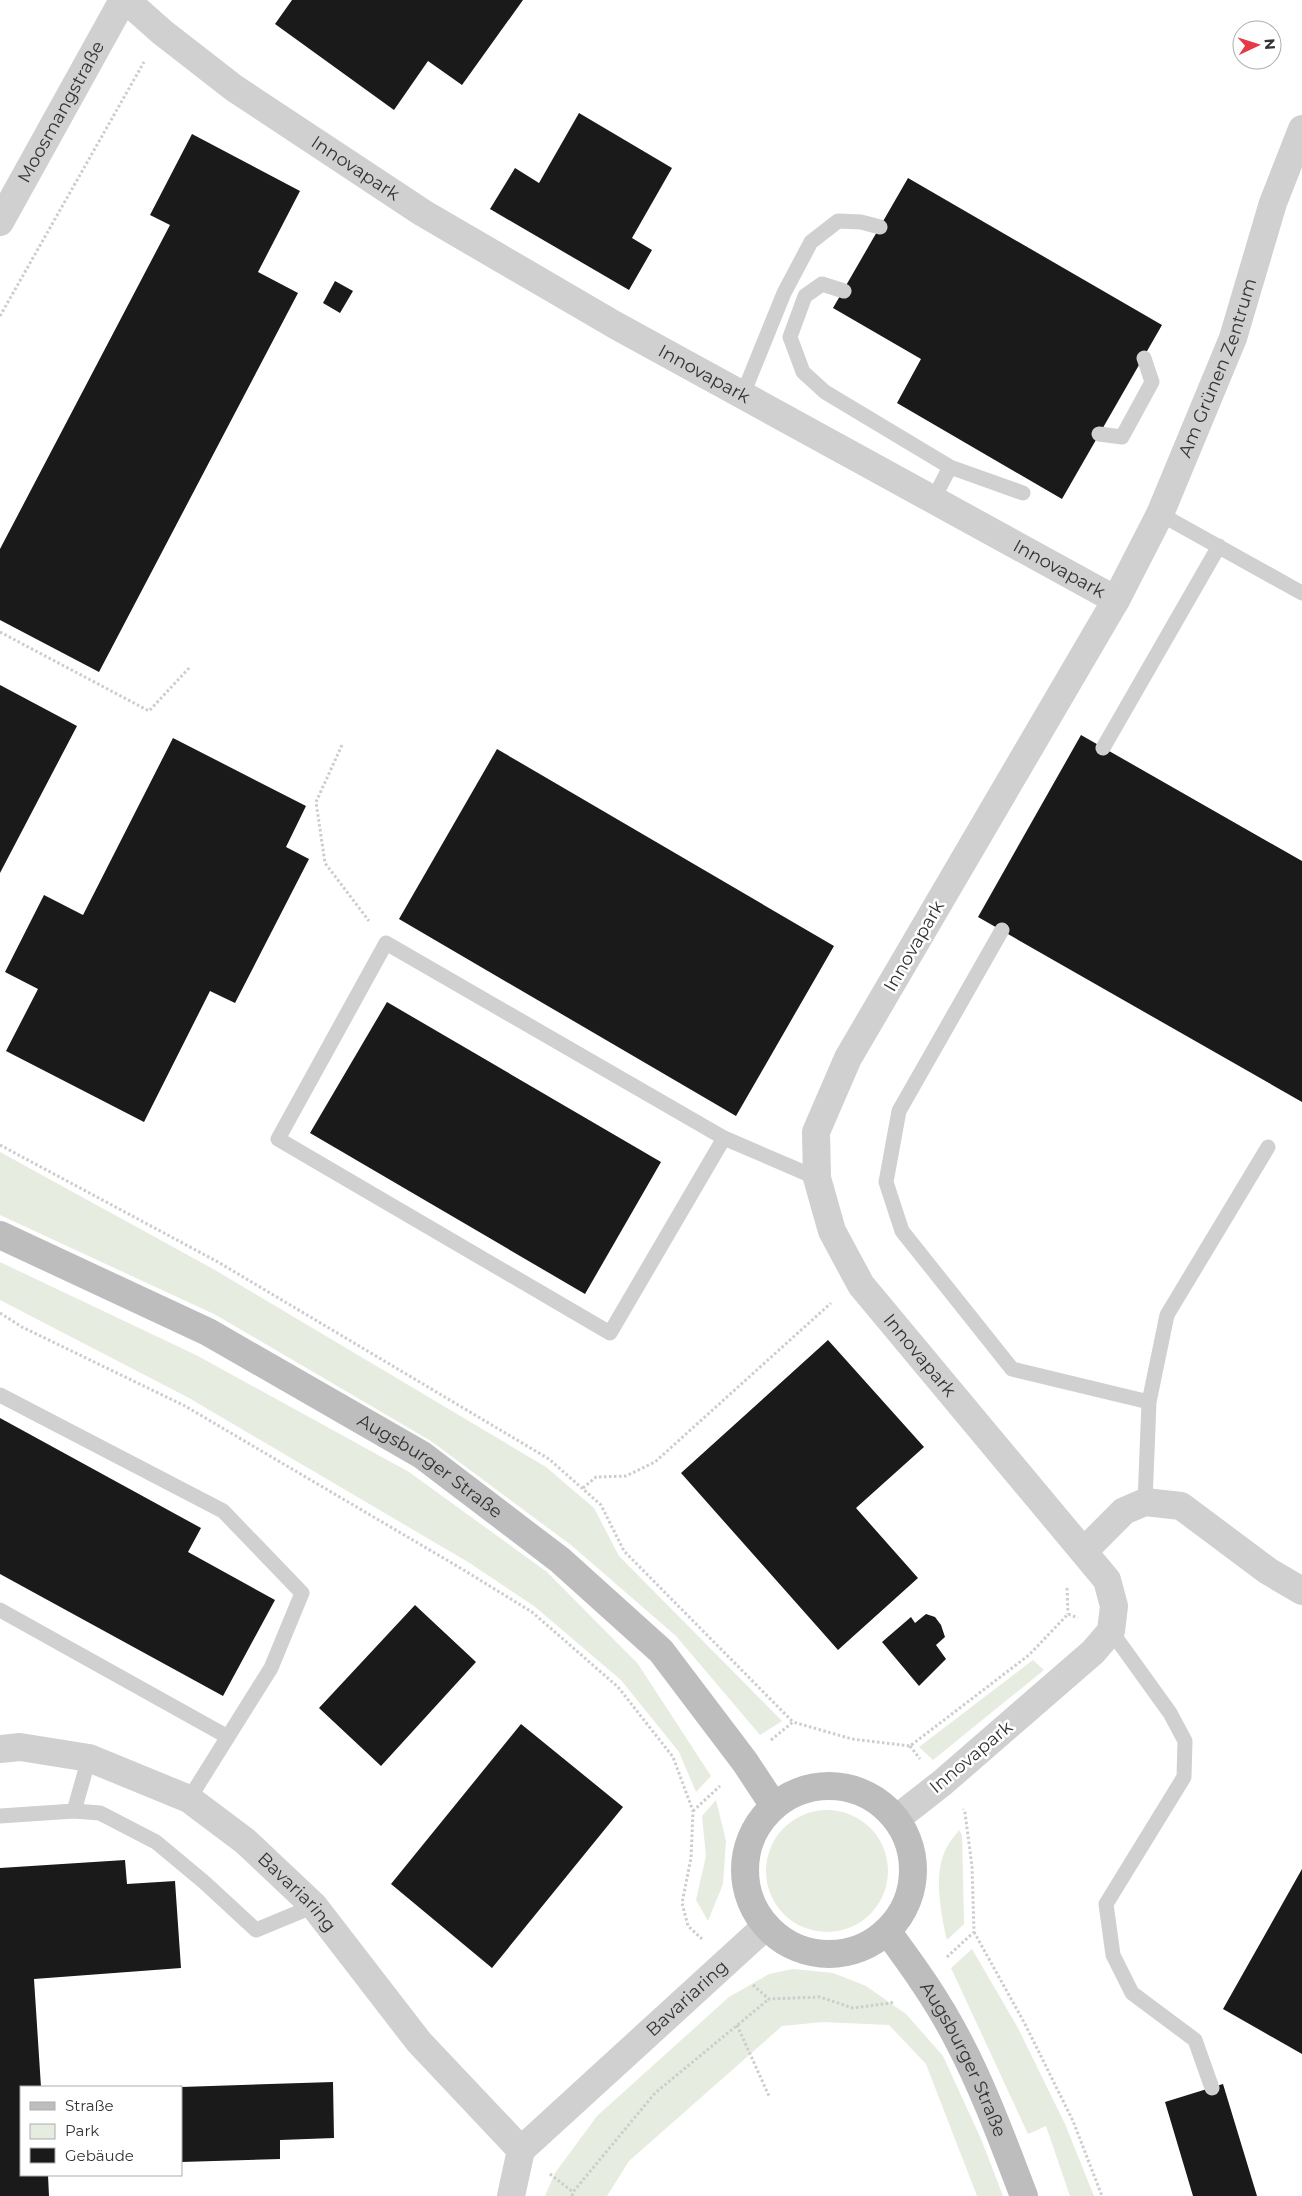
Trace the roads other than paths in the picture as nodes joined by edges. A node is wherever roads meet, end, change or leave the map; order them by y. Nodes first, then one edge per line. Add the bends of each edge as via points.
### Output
1 (124, 0) edge
2 (1302, 129) edge
3 (0, 222) edge
4 (880, 227) dead end
5 (844, 291) dead end
6 (1144, 358) dead end
7 (743, 394) junction
8 (1099, 434) dead end
9 (950, 467) junction
10 (1023, 493) dead end
11 (933, 500) junction
12 (1160, 514) junction
13 (1218, 546) junction
14 (1302, 593) edge
15 (1116, 600) junction
16 (1103, 748) dead end
17 (1002, 930) dead end
18 (724, 1138) junction
19 (1268, 1147) dead end
20 (817, 1178) junction
21 (0, 1235) edge
22 (0, 1396) edge
23 (1149, 1402) junction
24 (1146, 1502) junction
25 (1084, 1551) junction
26 (1302, 1591) edge
27 (0, 1610) edge
28 (1111, 1631) junction
29 (228, 1736) junction
30 (0, 1749) edge
31 (89, 1758) junction
32 (189, 1799) junction
33 (774, 1806) junction
34 (74, 1812) junction
35 (0, 1816) edge
36 (896, 1819) junction
37 (314, 1906) junction
38 (766, 1926) junction
39 (887, 1931) junction
40 (1212, 2088) dead end
41 (521, 2150) junction
42 (511, 2196) edge
43 (1024, 2196) edge

1 - 3 street, Moosmangstraße
1 - 7 street, Innovapark via 234,88 423,213 615,325
2 - 12 street, Am Grünen Zentrum via 1273,203 1233,338
4 - 7 lane via 838,221 810,242 784,293
5 - 9 lane via 822,284 805,296 790,337 804,372 825,392
6 - 8 lane via 1152,382 1122,437
7 - 11 street, Innovapark
9 - 10 lane
9 - 11 lane
11 - 15 street, Innovapark
12 - 13 lane
12 - 15 street, Am Grünen Zentrum
13 - 14 lane
13 - 16 lane
15 - 20 street, Innovapark via 848,1058 816,1132
17 - 23 lane via 899,1111 886,1182 902,1231 1012,1370
18 - 18 lane via 610,1333 278,1139 386,943
18 - 20 lane
19 - 23 lane via 1167,1315
20 - 25 street, Innovapark via 832,1231 862,1285
21 - 33 main road, Augsburger Straße via 208,1332 422,1455 560,1560 661,1651
22 - 29 lane via 223,1511 302,1593 271,1668
23 - 24 lane
24 - 25 street via 1124,1511
24 - 26 street via 1181,1506 1268,1571
25 - 28 street, Innovapark via 1107,1580 1114,1606
27 - 29 lane
28 - 36 street, Innovapark via 1093,1652
28 - 40 lane via 1170,1713 1185,1741 1184,1777 1106,1904 1113,1955 1132,1993 1195,2040
29 - 32 lane
30 - 31 street, Bavariaring via 20,1747
31 - 32 street, Bavariaring
31 - 34 lane
32 - 37 street, Bavariaring via 245,1841
33 - 36 main road via 804,1789 838,1786 870,1796
33 - 38 main road via 759,1822 745,1864 749,1893
34 - 35 lane
34 - 37 lane via 100,1813 156,1842 256,1930
36 - 39 main road via 909,1847 912,1877 904,1906
37 - 41 street, Bavariaring via 419,2042
38 - 39 main road via 792,1946 825,1954 858,1949
38 - 41 street, Bavariaring
39 - 43 main road, Augsburger Straße via 922,1978 959,2041
41 - 42 street

